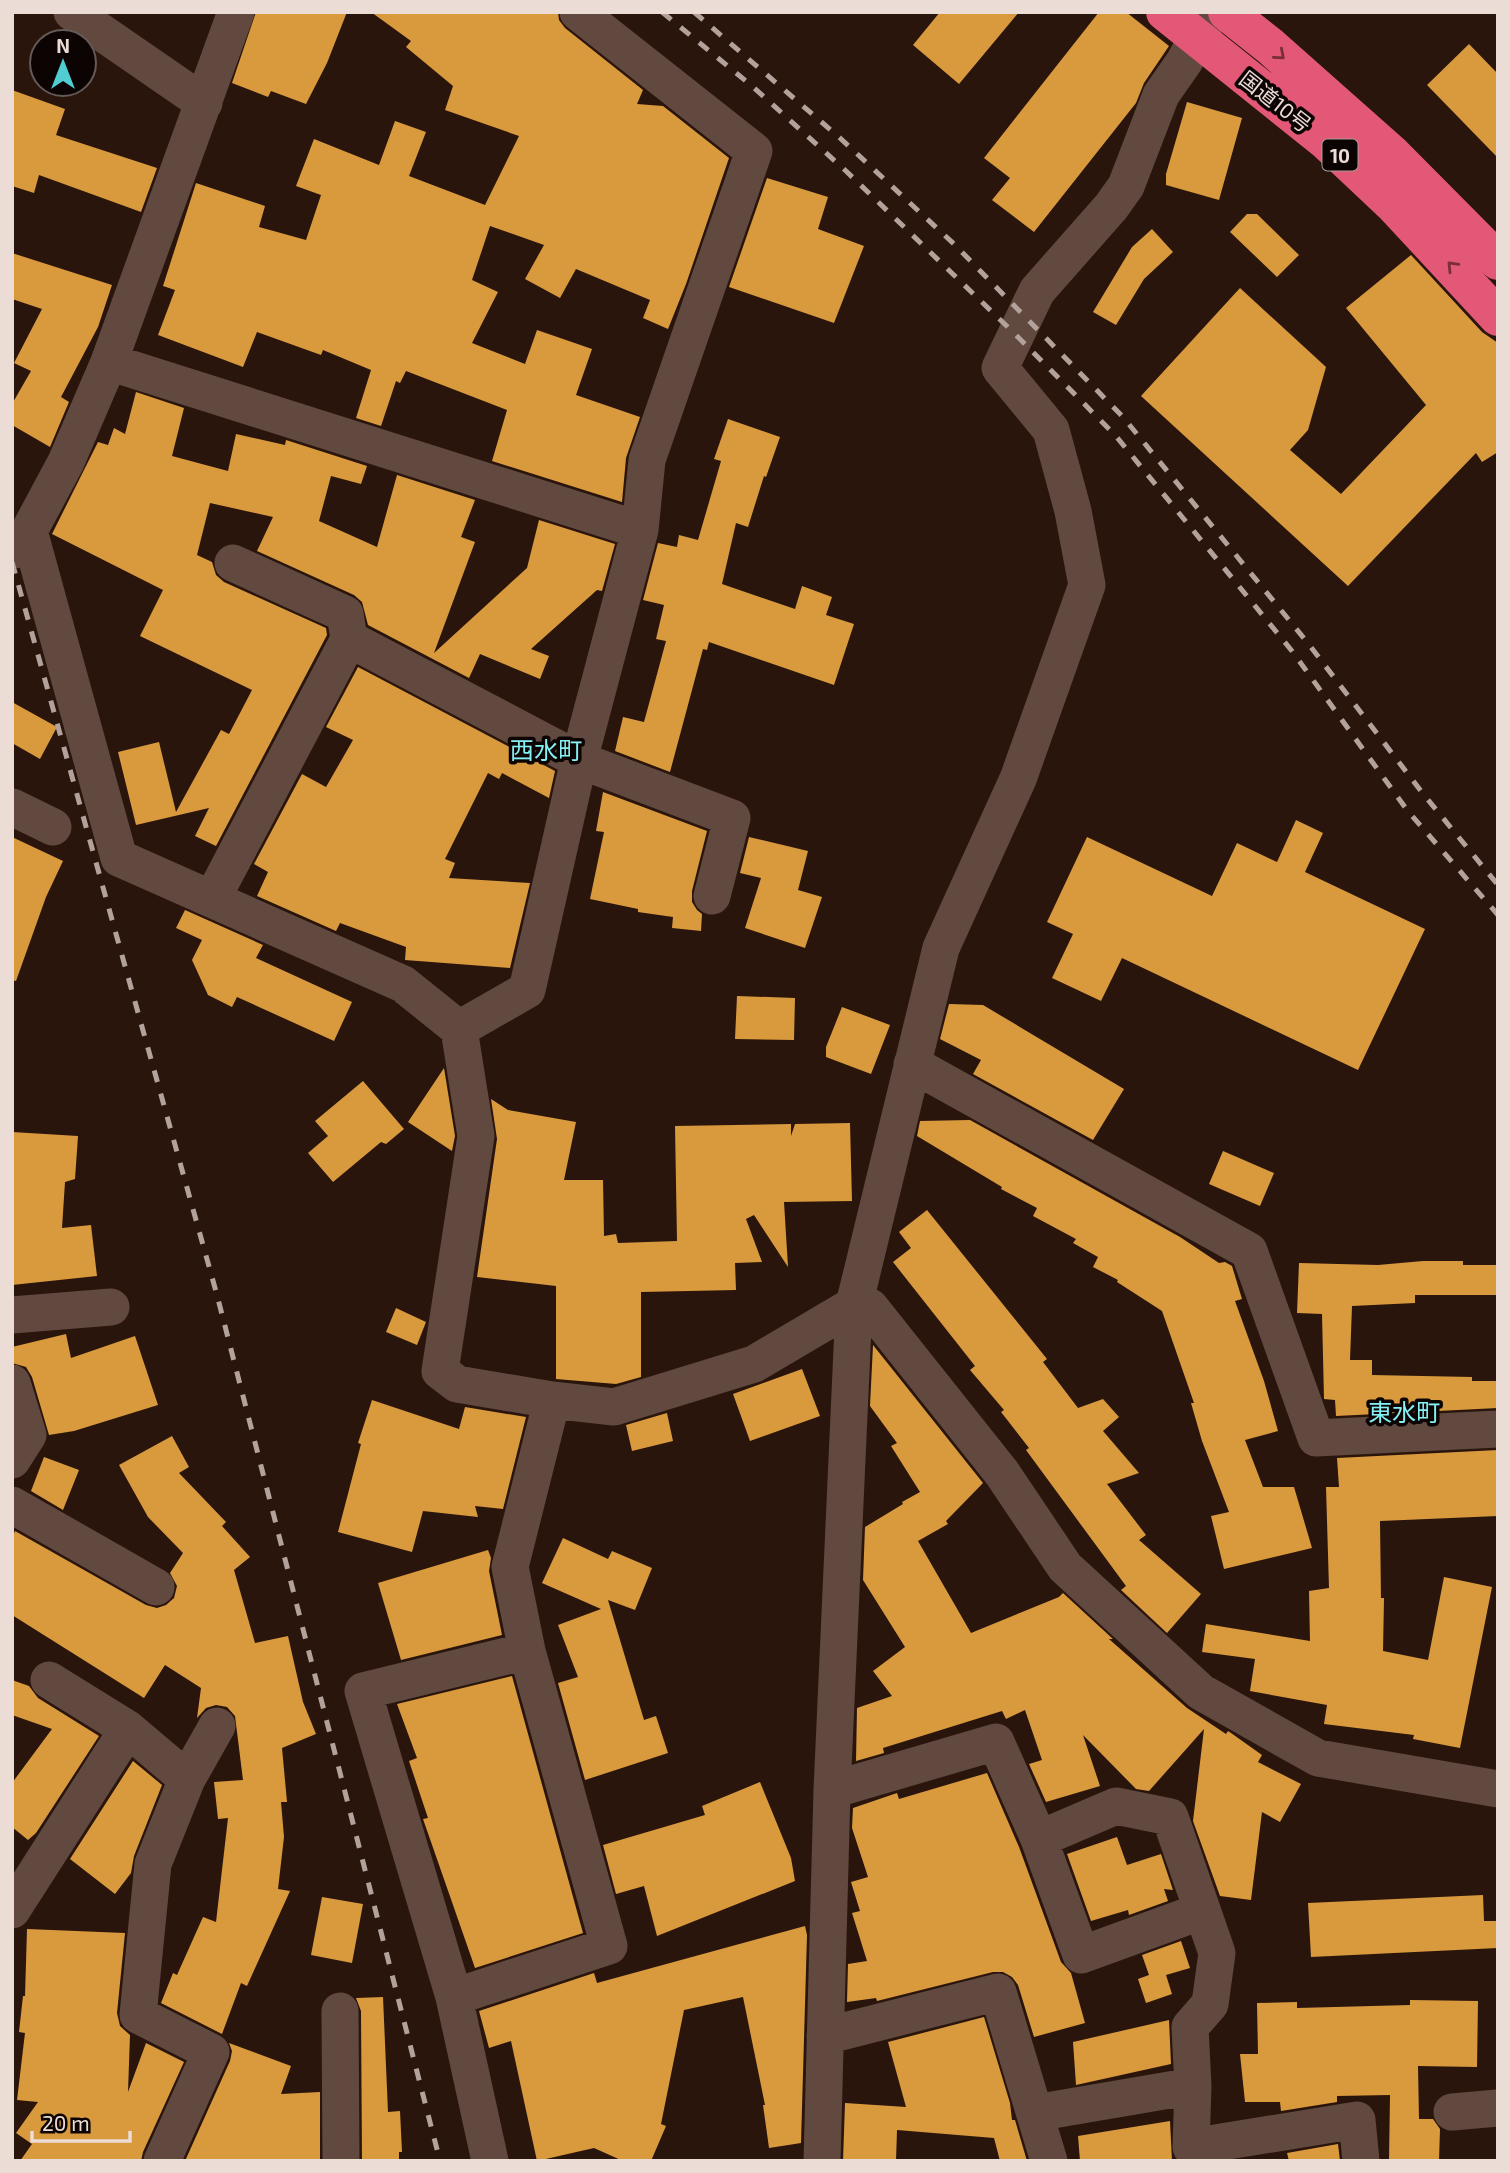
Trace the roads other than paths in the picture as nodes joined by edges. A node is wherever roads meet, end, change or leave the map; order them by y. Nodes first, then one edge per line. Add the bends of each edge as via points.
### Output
1 (72, 12) edge
2 (236, 12) edge
3 (578, 12) edge
4 (1165, 12) edge
5 (1227, 12) edge
6 (1204, 26) edge
7 (204, 103) junction
8 (1498, 261) edge
9 (1498, 317) edge
10 (109, 362) junction
11 (640, 530) junction
12 (21, 541) edge
13 (233, 563) dead end
14 (349, 639) junction
15 (579, 760) junction
16 (12, 807) edge
17 (53, 827) dead end
18 (712, 896) dead end
19 (212, 900) junction
20 (459, 1030) junction
21 (912, 1064) junction
22 (854, 1305) junction
23 (111, 1307) dead end
24 (12, 1315) edge
25 (12, 1382) edge
26 (552, 1400) junction
27 (1498, 1429) edge
28 (12, 1460) edge
29 (12, 1505) edge
30 (156, 1587) dead end
31 (527, 1651) junction
32 (49, 1680) dead end
33 (216, 1726) dead end
34 (128, 1729) junction
35 (187, 1779) junction
36 (1498, 1789) edge
37 (832, 1790) junction
38 (1039, 1839) junction
39 (12, 1910) edge
40 (1202, 1911) junction
41 (454, 1997) junction
42 (340, 2011) dead end
43 (825, 2036) junction
44 (1193, 2086) junction
45 (1498, 2108) edge
46 (1452, 2112) dead end
47 (1035, 2113) junction
48 (162, 2161) edge
49 (341, 2161) edge
50 (490, 2161) edge
51 (822, 2161) edge
52 (1049, 2161) edge
53 (1361, 2161) edge

1 - 7 street
2 - 7 street
3 - 11 street via 754,151 647,460
4 - 6 highway, 国道10号 / 10
5 -> 8 highway, 国道10号 / 10 via 1394,155
9 -> 6 highway, 国道10号 / 10 via 1395,206
6 - 21 street via 1161,95 1126,186 1037,291 1000,368 1051,430 1087,585 1018,779 942,948
7 - 10 street
10 - 11 street
10 - 12 street via 66,462
11 - 15 street
12 - 19 street via 119,858
13 - 14 street via 345,614
14 - 15 street
14 - 19 street
15 - 18 street via 732,818
15 - 20 street via 527,990
16 - 17 street
19 - 20 street via 403,984
20 - 26 street via 475,1136 440,1371 457,1384
21 - 22 street
21 - 27 street via 1249,1251 1316,1438
22 - 26 street via 754,1364 614,1406
22 - 36 street via 870,1307 1003,1473 1065,1567 1201,1692 1318,1758
22 - 37 street
23 - 24 street
25 - 28 street via 28,1435
26 - 31 street via 510,1567
29 - 30 street
31 - 41 street via 609,1946
31 - 41 street via 363,1691
32 - 34 street
33 - 35 street
34 - 35 street
34 - 39 street
35 - 48 street via 153,1864 138,2015 211,2052
37 - 38 street via 996,1742
37 - 43 street
38 - 40 street via 1116,1806 1170,1817
38 - 40 street via 1081,1955
40 - 44 street via 1217,1953 1210,2004 1190,2027
41 - 50 street
42 - 49 street
43 - 47 street via 998,1992
43 - 51 street
44 - 47 street
44 - 53 street via 1191,2147 1357,2120
45 - 46 street
47 - 52 street

